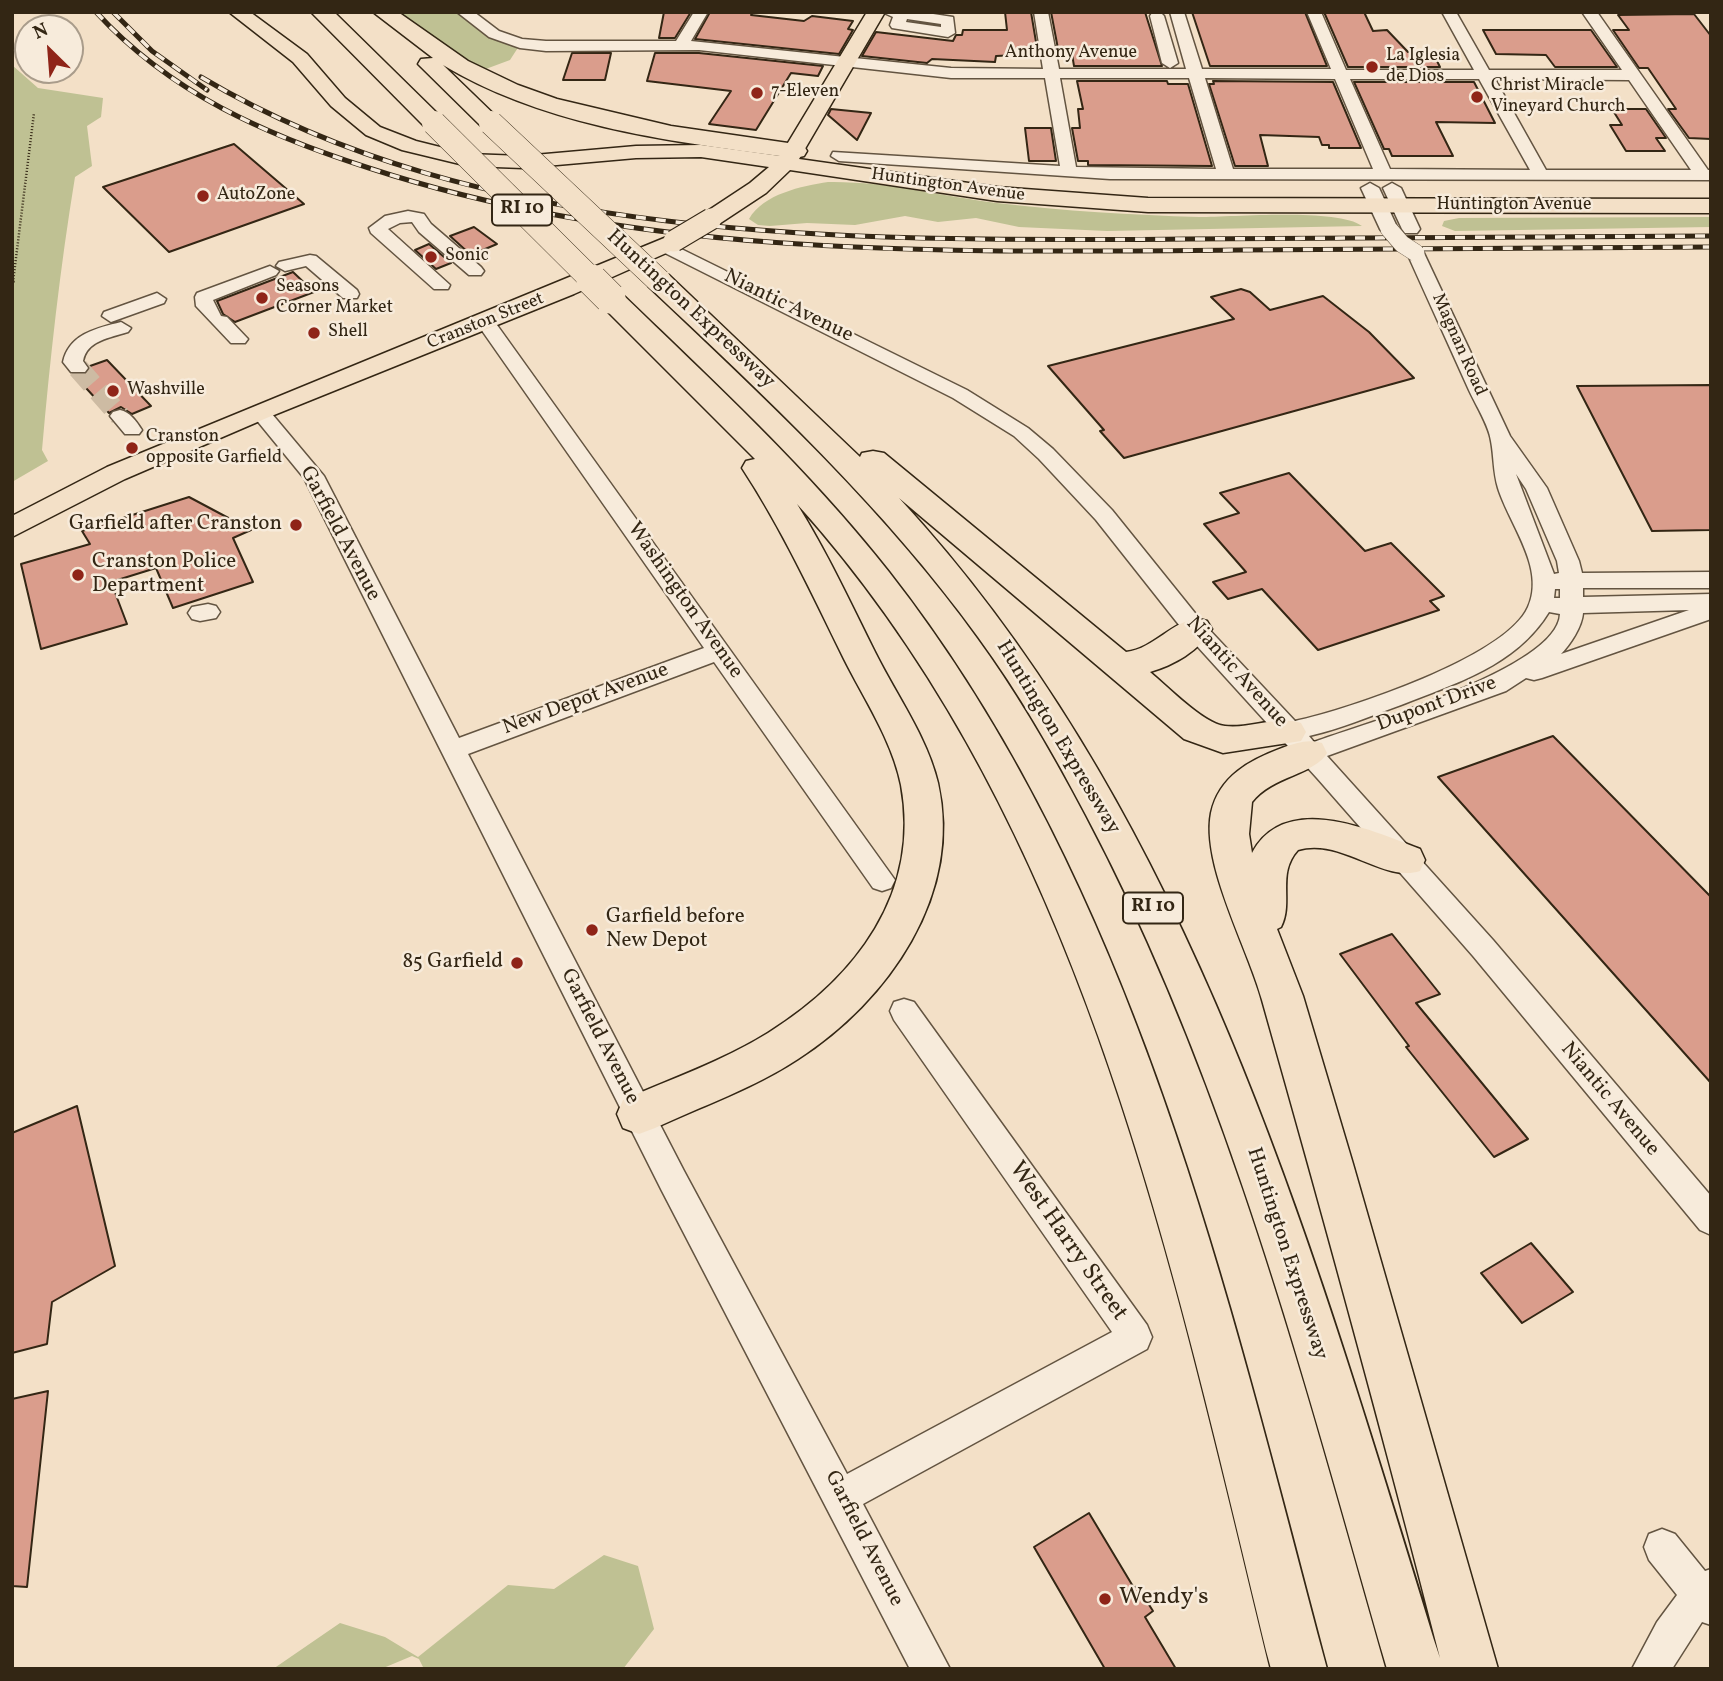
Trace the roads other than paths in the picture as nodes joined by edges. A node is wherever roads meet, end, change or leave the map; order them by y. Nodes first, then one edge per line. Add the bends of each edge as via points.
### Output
1 (238, 12) edge
2 (314, 12) edge
3 (322, 12) edge
4 (374, 12) edge
5 (384, 12) edge
6 (464, 12) edge
7 (701, 12) edge
8 (876, 12) edge
9 (1041, 12) edge
10 (1314, 12) edge
11 (1449, 12) edge
12 (1589, 12) edge
13 (1156, 14) edge
14 (1178, 14) edge
15 (681, 44) junction
16 (1166, 45) junction
17 (1187, 45) junction
18 (847, 62) junction
19 (1170, 63) dead end
20 (374, 64) junction
21 (1052, 74) junction
22 (1196, 74) junction
23 (1340, 74) junction
24 (1484, 75) junction
25 (1633, 75) junction
26 (712, 152) junction
27 (791, 156) junction
28 (839, 156) junction
29 (1069, 172) junction
30 (858, 173) junction
31 (1226, 175) junction
32 (1541, 175) junction
33 (1708, 180) edge
34 (1385, 193) junction
35 (735, 203) junction
36 (1464, 206) junction
37 (1711, 206) edge
38 (425, 228) joint
39 (1400, 229) junction
40 (666, 256) junction
41 (475, 271) dead end
42 (441, 285) dead end
43 (350, 294) dead end
44 (157, 299) dead end
45 (485, 323) junction
46 (238, 339) dead end
47 (657, 344) junction
48 (78, 368) dead end
49 (260, 412) junction
50 (800, 412) junction
51 (1500, 437) junction
52 (12, 528) edge
53 (1711, 580) edge
54 (1545, 581) junction
55 (1572, 581) junction
56 (1711, 602) edge
57 (1572, 605) junction
58 (1542, 606) junction
59 (1711, 611) edge
60 (1195, 629) junction
61 (719, 651) junction
62 (1117, 665) junction
63 (1496, 685) junction
64 (1298, 742) junction
65 (453, 750) junction
66 (1406, 860) junction
67 (883, 880) dead end
68 (1277, 977) junction
69 (904, 1011) dead end
70 (639, 1114) junction
71 (1711, 1220) edge
72 (841, 1496) junction
73 (1662, 1547) dead end
74 (1707, 1597) edge
75 (931, 1669) edge
76 (1299, 1669) edge
77 (1415, 1669) edge
78 (1470, 1669) edge
79 (1651, 1669) edge

1 - 26 main road, Huntington Avenue via 300,58 357,119 410,146 494,162
2 - 20 highway
3 - 20 highway, Huntington Expressway / RI 10
4 - 40 highway, Huntington Expressway / RI 10, bridge via 491,122
5 - 27 highway via 459,65 530,96 638,127
6 - 15 street, Anthony Avenue via 512,41 546,46
7 - 15 street
8 - 18 main road, Cranston Street
9 - 21 street
10 - 23 street, Magnan Road
11 - 24 street
12 - 25 street
13 - 14 street
13 - 16 street
14 - 17 street
15 - 18 street, Anthony Avenue
16 - 17 street
16 - 19 street
17 - 22 street
18 - 21 street, Anthony Avenue via 951,73
18 - 27 main road, Cranston Street
20 - 47 highway, Huntington Expressway / RI 10, bridge
21 - 22 street, Anthony Avenue
21 - 29 street
22 - 23 street, Anthony Avenue
22 - 31 street
23 - 24 street, Anthony Avenue
23 - 34 street, Magnan Road
24 - 25 street, Anthony Avenue
24 - 32 street
25 - 33 street
26 - 27 main road, Huntington Avenue
26 - 35 main road via 729,161 738,173
27 - 28 main road, Huntington Avenue
27 - 30 main road, Huntington Avenue
27 - 35 main road, Cranston Street via 766,182
28 - 29 street, Huntington Avenue
28 - 34 main road, Huntington Avenue via 1045,183
29 - 31 street, Huntington Avenue
30 - 34 main road, Huntington Avenue via 997,194 1098,203 1181,206
30 - 35 main road via 807,178
31 - 34 street, Huntington Avenue
32 - 33 street, Huntington Avenue
32 - 34 street, Huntington Avenue
33 - 34 main road, Huntington Avenue
34 - 36 main road, Huntington Avenue
34 - 39 street, Magnan Road
35 - 40 main road, Cranston Street, bridge
36 - 37 main road, Huntington Avenue
36 - 39 main road
38 - 41 street
38 - 42 street via 418,218 398,218 377,228
39 - 51 street, Magnan Road, bridge via 1402,244 1416,253
40 - 45 main road, Cranston Street
40 - 50 highway, Huntington Expressway / RI 10
40 - 60 street, Niantic Avenue via 879,352 991,411 1021,432 1104,515
43 - 46 street via 310,260 204,297 203,302
44 - 48 street via 81,342 73,352
45 - 49 main road, Cranston Street
45 - 61 street, Washington Avenue
47 - 70 highway via 752,461 788,515 905,745 919,785 924,823 921,865 908,909 882,954 848,995 803,1033 758,1061
47 - 76 highway, Huntington Expressway / RI 10 via 808,495 861,558 958,696 1032,826 1102,984 1166,1168
49 - 52 main road, Cranston Street via 116,473
49 - 65 street, Garfield Avenue via 313,476
50 - 62 highway via 887,470
50 - 77 highway, Huntington Expressway / RI 10 via 913,531 992,632 1070,751 1146,891 1260,1170
51 - 54 street, Magnan Road via 1508,487
51 - 55 street, Magnan Road via 1536,488
53 - 55 street
54 - 55 street
54 - 58 street, Magnan Road
55 - 57 street, Dupont Drive
56 - 57 street
57 - 58 street
57 - 63 street, Dupont Drive via 1567,630 1559,642
58 - 64 street, Dupont Drive via 1525,629 1478,664 1328,723
59 - 63 street
60 - 62 highway via 1161,656
60 - 64 street, Niantic Avenue
61 - 65 street, New Depot Avenue
61 - 67 street, Washington Avenue
62 - 64 highway via 1213,739
63 - 64 street, Dupont Drive
64 - 66 street, Niantic Avenue
64 - 68 highway via 1238,792 1229,818 1236,866
65 - 70 street, Garfield Avenue
66 - 68 highway via 1336,834 1305,834 1279,845 1264,867 1262,887
66 - 71 street, Niantic Avenue
68 - 78 highway
69 - 72 street, West Harry Street via 1135,1337
70 - 72 street, Garfield Avenue
72 - 75 street, Garfield Avenue
73 - 74 street
74 - 79 street via 1674,1628

